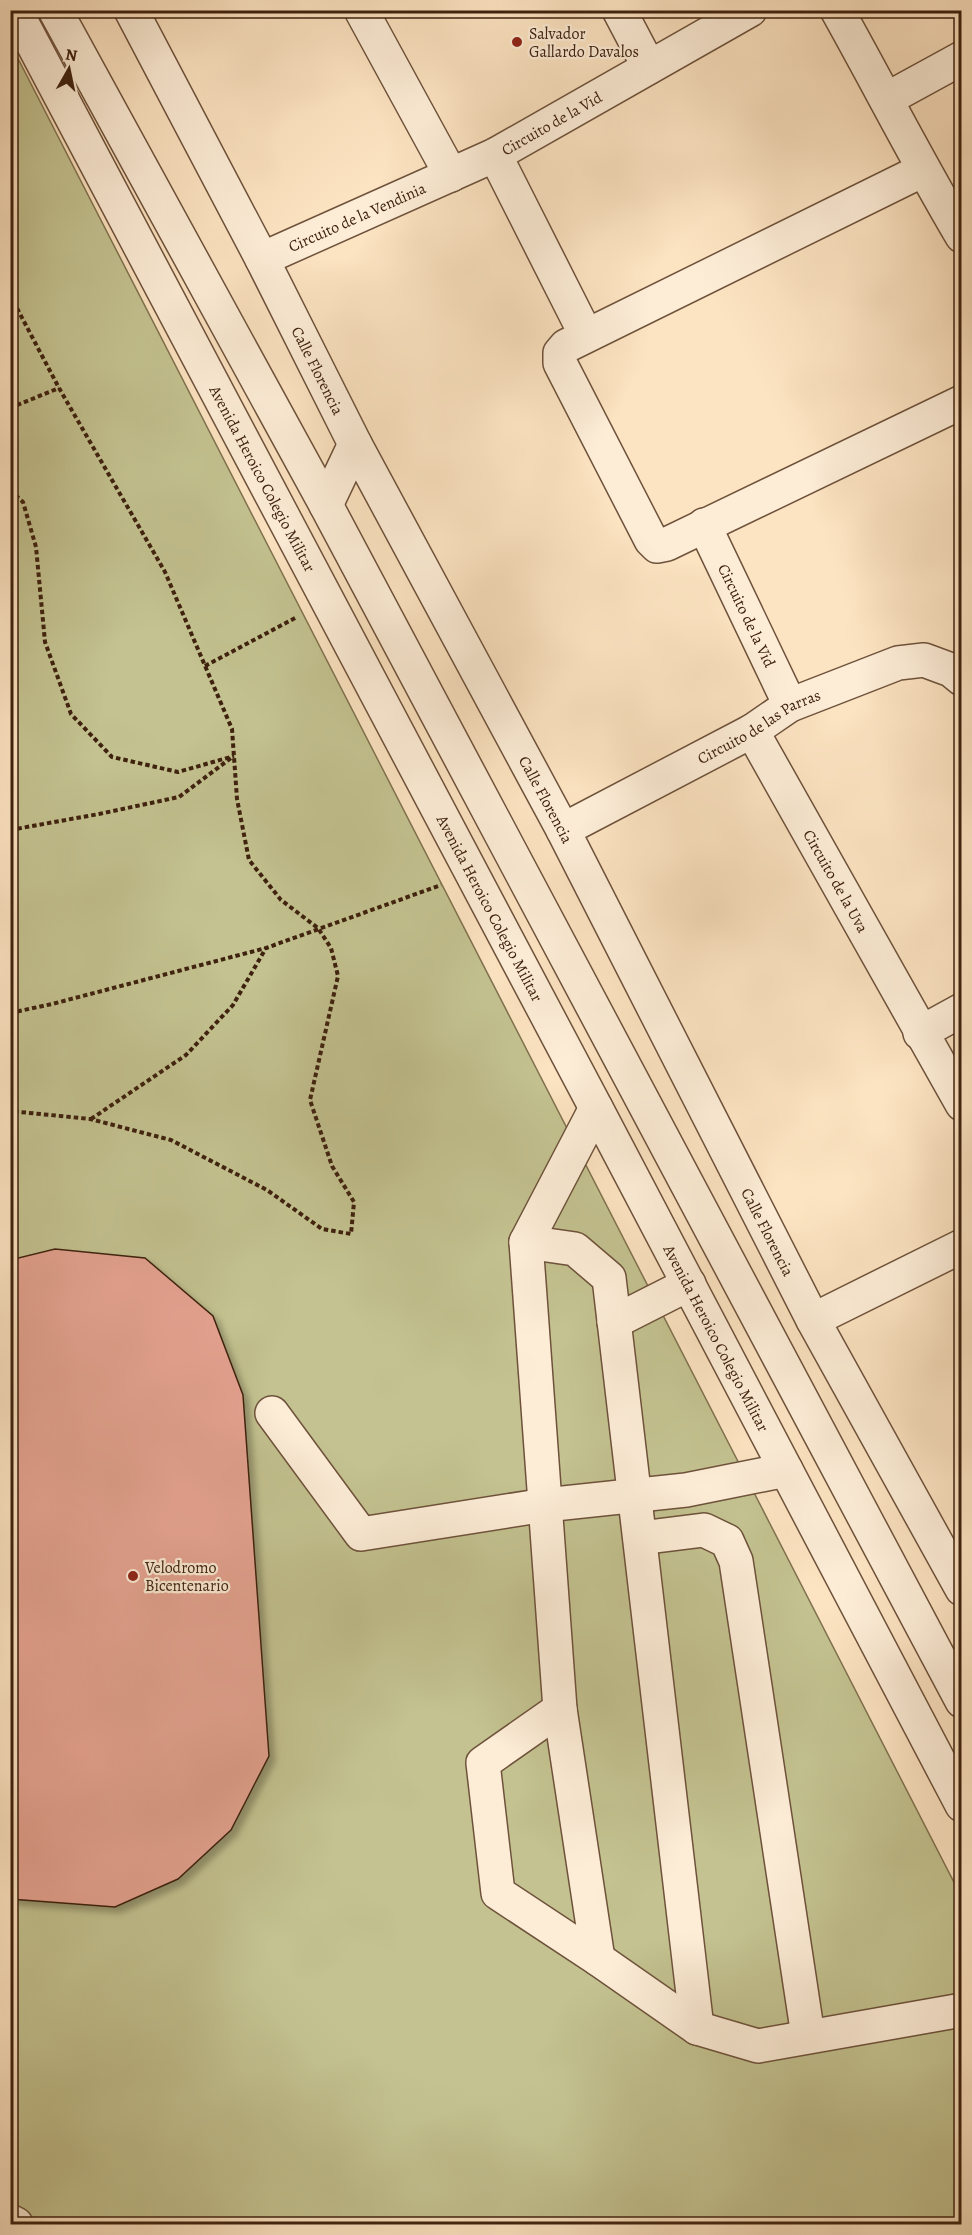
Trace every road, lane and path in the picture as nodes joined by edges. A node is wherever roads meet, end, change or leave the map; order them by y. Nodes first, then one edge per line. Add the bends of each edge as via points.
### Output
1 (15, 10) edge
2 (56, 10) edge
3 (131, 10) edge
4 (361, 10) edge
5 (619, 10) edge
6 (750, 10) edge
7 (837, 10) edge
8 (962, 58) edge
9 (649, 67) junction
10 (887, 99) junction
11 (495, 154) junction
12 (923, 170) junction
13 (451, 175) junction
14 (962, 236) edge
15 (262, 259) junction
16 (10, 295) edge
17 (586, 335) junction
18 (59, 388) junction
19 (962, 402) edge
20 (10, 408) edge
21 (355, 444) junction
22 (10, 489) edge
23 (326, 505) junction
24 (704, 525) junction
25 (328, 601) junction
26 (205, 666) junction
27 (962, 679) edge
28 (790, 705) junction
29 (752, 731) junction
30 (234, 756) junction
31 (10, 830) edge
32 (563, 830) junction
33 (472, 874) junction
34 (318, 928) junction
35 (266, 948) junction
36 (962, 1010) edge
37 (10, 1013) edge
38 (920, 1033) junction
39 (962, 1104) edge
40 (596, 1108) junction
41 (10, 1111) edge
42 (90, 1119) junction
43 (526, 1242) junction
44 (962, 1246) edge
45 (689, 1284) junction
46 (813, 1320) junction
47 (614, 1322) junction
48 (272, 1413) dead end
49 (786, 1470) junction
50 (635, 1497) junction
51 (545, 1505) junction
52 (640, 1538) junction
53 (962, 1589) edge
54 (962, 1701) edge
55 (560, 1709) junction
56 (962, 1806) edge
57 (598, 1959) junction
58 (962, 2010) edge
59 (697, 2028) junction
60 (808, 2036) junction
61 (10, 2221) edge
62 (16, 2224) edge

1 - 25 street, Avenida Heroico Colegio Militar
2 - 23 street
3 - 15 street, Calle Florencia
4 - 13 street
5 - 9 street
6 - 9 street, Circuito de la Vid
7 - 10 street
8 - 10 street
9 - 11 street, Circuito de la Vid
10 - 12 street
11 - 13 street, Circuito de la Vendinia
11 - 17 street, Circuito de la Vid
12 - 14 street
12 - 17 street
13 - 15 street, Circuito de la Vendinia
15 - 21 street, Calle Florencia
16 - 18 path
17 - 24 street via 566,346 560,353 560,363 651,540 657,546 667,544
18 - 20 path
18 - 26 path via 165,572
19 - 24 street
21 - 23 street
21 - 32 street, Calle Florencia
22 - 30 path via 23,502 36,548 45,642 71,714 112,757 178,772
23 - 54 street
24 - 28 street, Circuito de la Vid
25 - 26 path
25 - 33 street, Avenida Heroico Colegio Militar
26 - 30 path via 232,729
27 - 28 street, Circuito de las Parras via 951,670 924,660 898,663
28 - 29 street, Circuito de las Parras
29 - 32 street, Circuito de las Parras
29 - 38 street, Circuito de la Uva
30 - 31 path via 178,797
30 - 34 path via 237,799 249,860 281,900
32 - 46 street, Calle Florencia
33 - 34 path
33 - 40 street, Avenida Heroico Colegio Militar
34 - 35 path
34 - 42 path via 331,948 338,976 310,1100 332,1166 354,1202 351,1234 322,1229 267,1190 171,1140
35 - 37 path
35 - 42 path via 233,1005 186,1054
36 - 38 street
38 - 39 street, Circuito de la Uva
40 - 43 street
40 - 45 street, Avenida Heroico Colegio Militar
41 - 42 path
43 - 47 street via 575,1249 609,1278
43 - 51 street
44 - 46 street
45 - 47 street
45 - 49 street, Avenida Heroico Colegio Militar
46 - 53 street, Calle Florencia
47 - 50 street
48 - 51 street via 361,1534
49 - 50 street
49 - 56 street, Avenida Heroico Colegio Militar
50 - 51 street
50 - 52 street
51 - 55 street
52 - 59 street
52 - 60 street via 704,1530 727,1542 736,1561
55 - 57 street
55 - 57 street via 483,1763 498,1893
57 - 59 street
58 - 60 street
59 - 60 street via 758,2046
61 - 62 street

